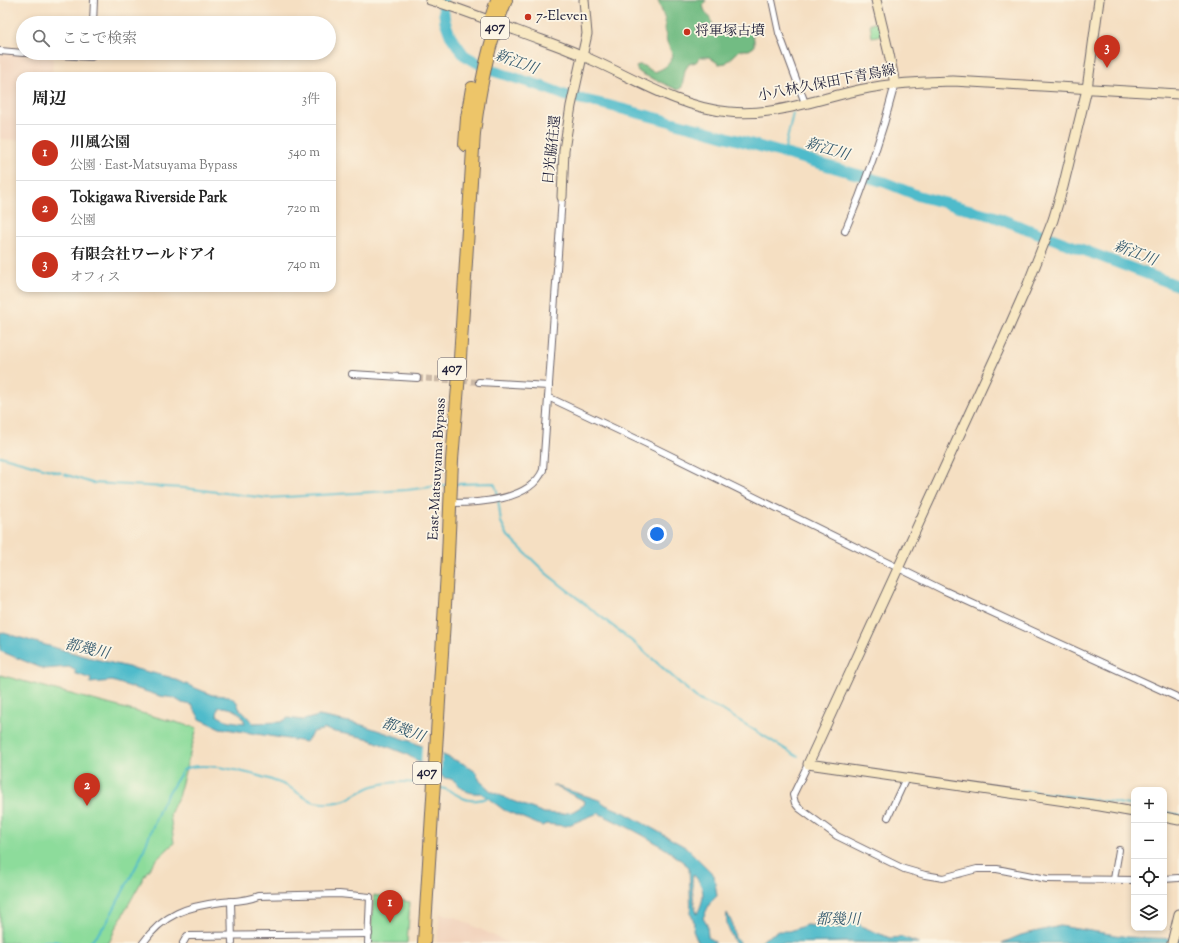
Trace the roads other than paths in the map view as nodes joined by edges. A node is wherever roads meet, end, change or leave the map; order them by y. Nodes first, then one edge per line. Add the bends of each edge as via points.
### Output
1 (94, 0) edge
2 (430, 0) edge
3 (497, 0) edge
4 (506, 0) edge
5 (584, 0) edge
6 (772, 0) edge
7 (876, 0) edge
8 (1099, 0) edge
9 (93, 16) edge
10 (493, 22) junction
11 (0, 51) edge
12 (16, 52) edge
13 (583, 55) junction
14 (479, 77) junction
15 (895, 84) junction
16 (1087, 89) junction
17 (1179, 94) edge
18 (805, 103) junction
19 (562, 196) joint
20 (845, 231) dead end
21 (352, 374) dead end
22 (417, 378) tunnel mouth
23 (479, 382) tunnel mouth
24 (549, 386) junction
25 (548, 397) junction
26 (451, 504) junction
27 (898, 567) junction
28 (437, 665) junction
29 (1179, 698) edge
30 (808, 764) junction
31 (906, 778) junction
32 (1131, 811) edge
33 (888, 817) dead end
34 (1167, 818) edge
35 (1179, 820) edge
36 (1119, 850) dead end
37 (1178, 878) edge
38 (1114, 879) junction
39 (1167, 879) edge
40 (1131, 880) edge
41 (424, 883) junction
42 (231, 902) junction
43 (1179, 914) edge
44 (369, 934) junction
45 (232, 936) junction
46 (143, 943) edge
47 (183, 943) edge
48 (232, 943) edge
49 (368, 943) edge
50 (416, 943) edge
51 (424, 943) edge
52 (1172, 943) edge

1 - 9 street
2 - 10 street, 小八林久保田下青鳥線
3 - 10 highway, East-Matsuyama Bypass / 407
4 - 10 highway, East-Matsuyama Bypass / 407
5 - 13 street via 587,34
6 - 18 street via 779,33
7 - 15 street
8 - 16 street
10 - 13 street, 小八林久保田下青鳥線
10 - 14 highway, East-Matsuyama Bypass / 407
11 - 12 street
13 - 18 street, 小八林久保田下青鳥線 via 671,97 698,107 730,113 748,113
13 - 19 street, 日光脇往還 via 564,150
14 - 26 highway, East-Matsuyama Bypass / 407
14 - 28 highway, East-Matsuyama Bypass / 407 via 467,118
15 - 16 street, 小八林久保田下青鳥線 via 952,80
15 - 18 street, 小八林久保田下青鳥線
15 - 20 street via 873,163
16 - 17 street, 小八林久保田下青鳥線
16 - 27 street via 1063,187 1028,284
19 - 24 street
21 - 22 street
23 - 24 street
24 - 25 street
25 - 26 street via 543,470 540,477 526,489 507,496 473,503
25 - 27 street
26 - 28 highway, East-Matsuyama Bypass / 407
27 - 29 street
27 - 30 street
28 - 41 highway, East-Matsuyama Bypass / 407
30 - 31 street
30 - 38 street via 793,795 799,808 837,836 904,870 943,878 977,870 997,869 1047,879
31 - 32 street
31 - 33 street
34 - 35 street
36 - 38 street
37 - 39 street
38 - 40 street
41 - 50 highway, East-Matsuyama Bypass / 407
41 - 51 highway, East-Matsuyama Bypass / 407
42 - 44 street via 250,900 258,896 332,894 370,897
42 - 45 street
42 - 46 street via 183,910 166,918
43 - 52 street
44 - 45 street
44 - 49 street
45 - 47 street via 187,936
45 - 48 street

